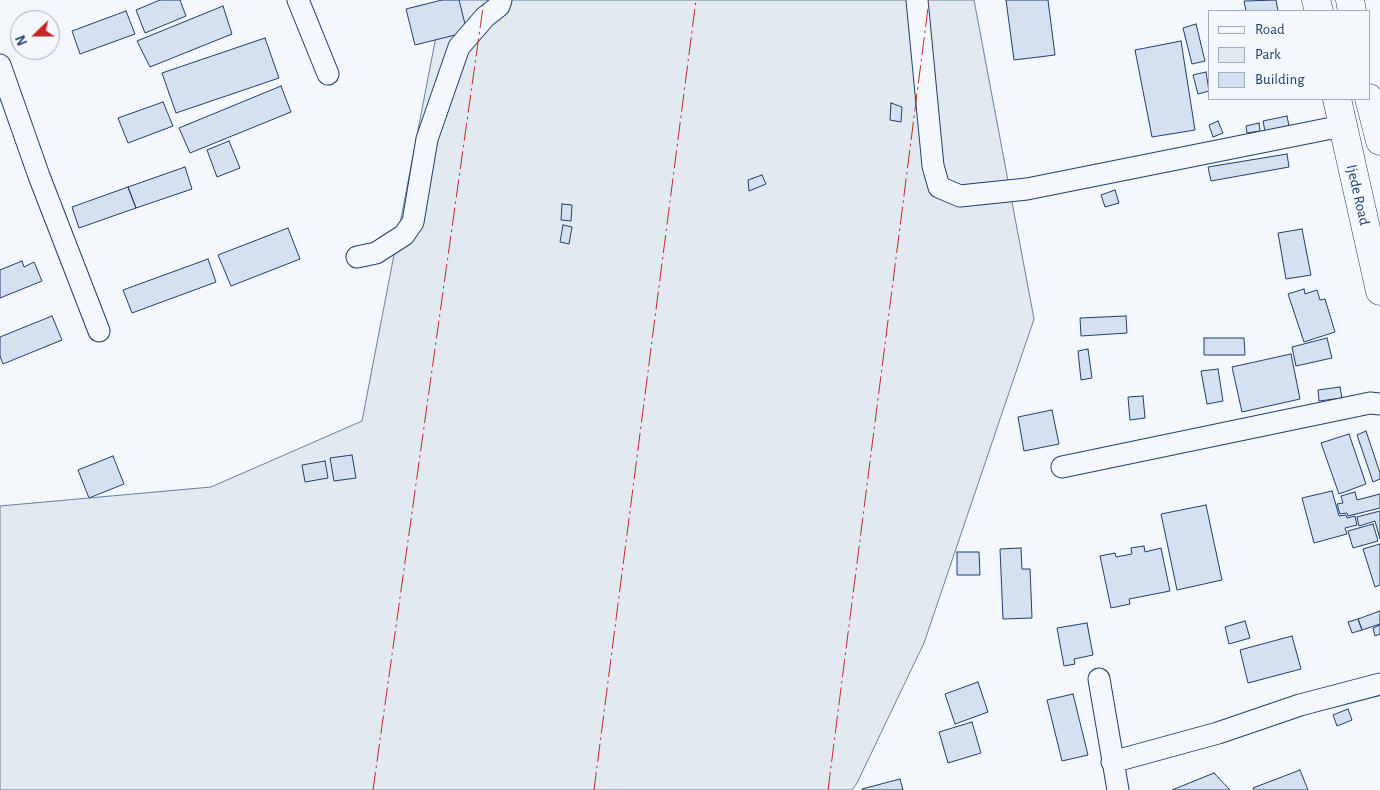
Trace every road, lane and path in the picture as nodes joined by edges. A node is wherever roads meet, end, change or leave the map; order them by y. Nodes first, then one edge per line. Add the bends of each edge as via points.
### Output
1 (298, 0) edge
2 (501, 0) edge
3 (917, 0) edge
4 (0, 65) edge
5 (328, 74) dead end
6 (1337, 100) edge
7 (1370, 100) edge
8 (1342, 126) junction
9 (1380, 141) edge
10 (358, 258) dead end
11 (1378, 276) edge
12 (99, 331) dead end
13 (1380, 404) edge
14 (1062, 466) dead end
15 (1099, 679) dead end
16 (1380, 684) edge
17 (1112, 762) junction
18 (1118, 790) edge

1 - 5 street
2 - 10 street via 499,6 459,47 427,138 412,222 397,240 376,253
3 - 8 street via 932,166 939,187 960,196 1027,189
4 - 12 street
6 - 8 main road, Ijede Road
7 - 9 main road
8 - 11 main road, Ijede Road
13 - 14 street via 1370,403
15 - 17 street
16 - 17 street
17 - 18 street

